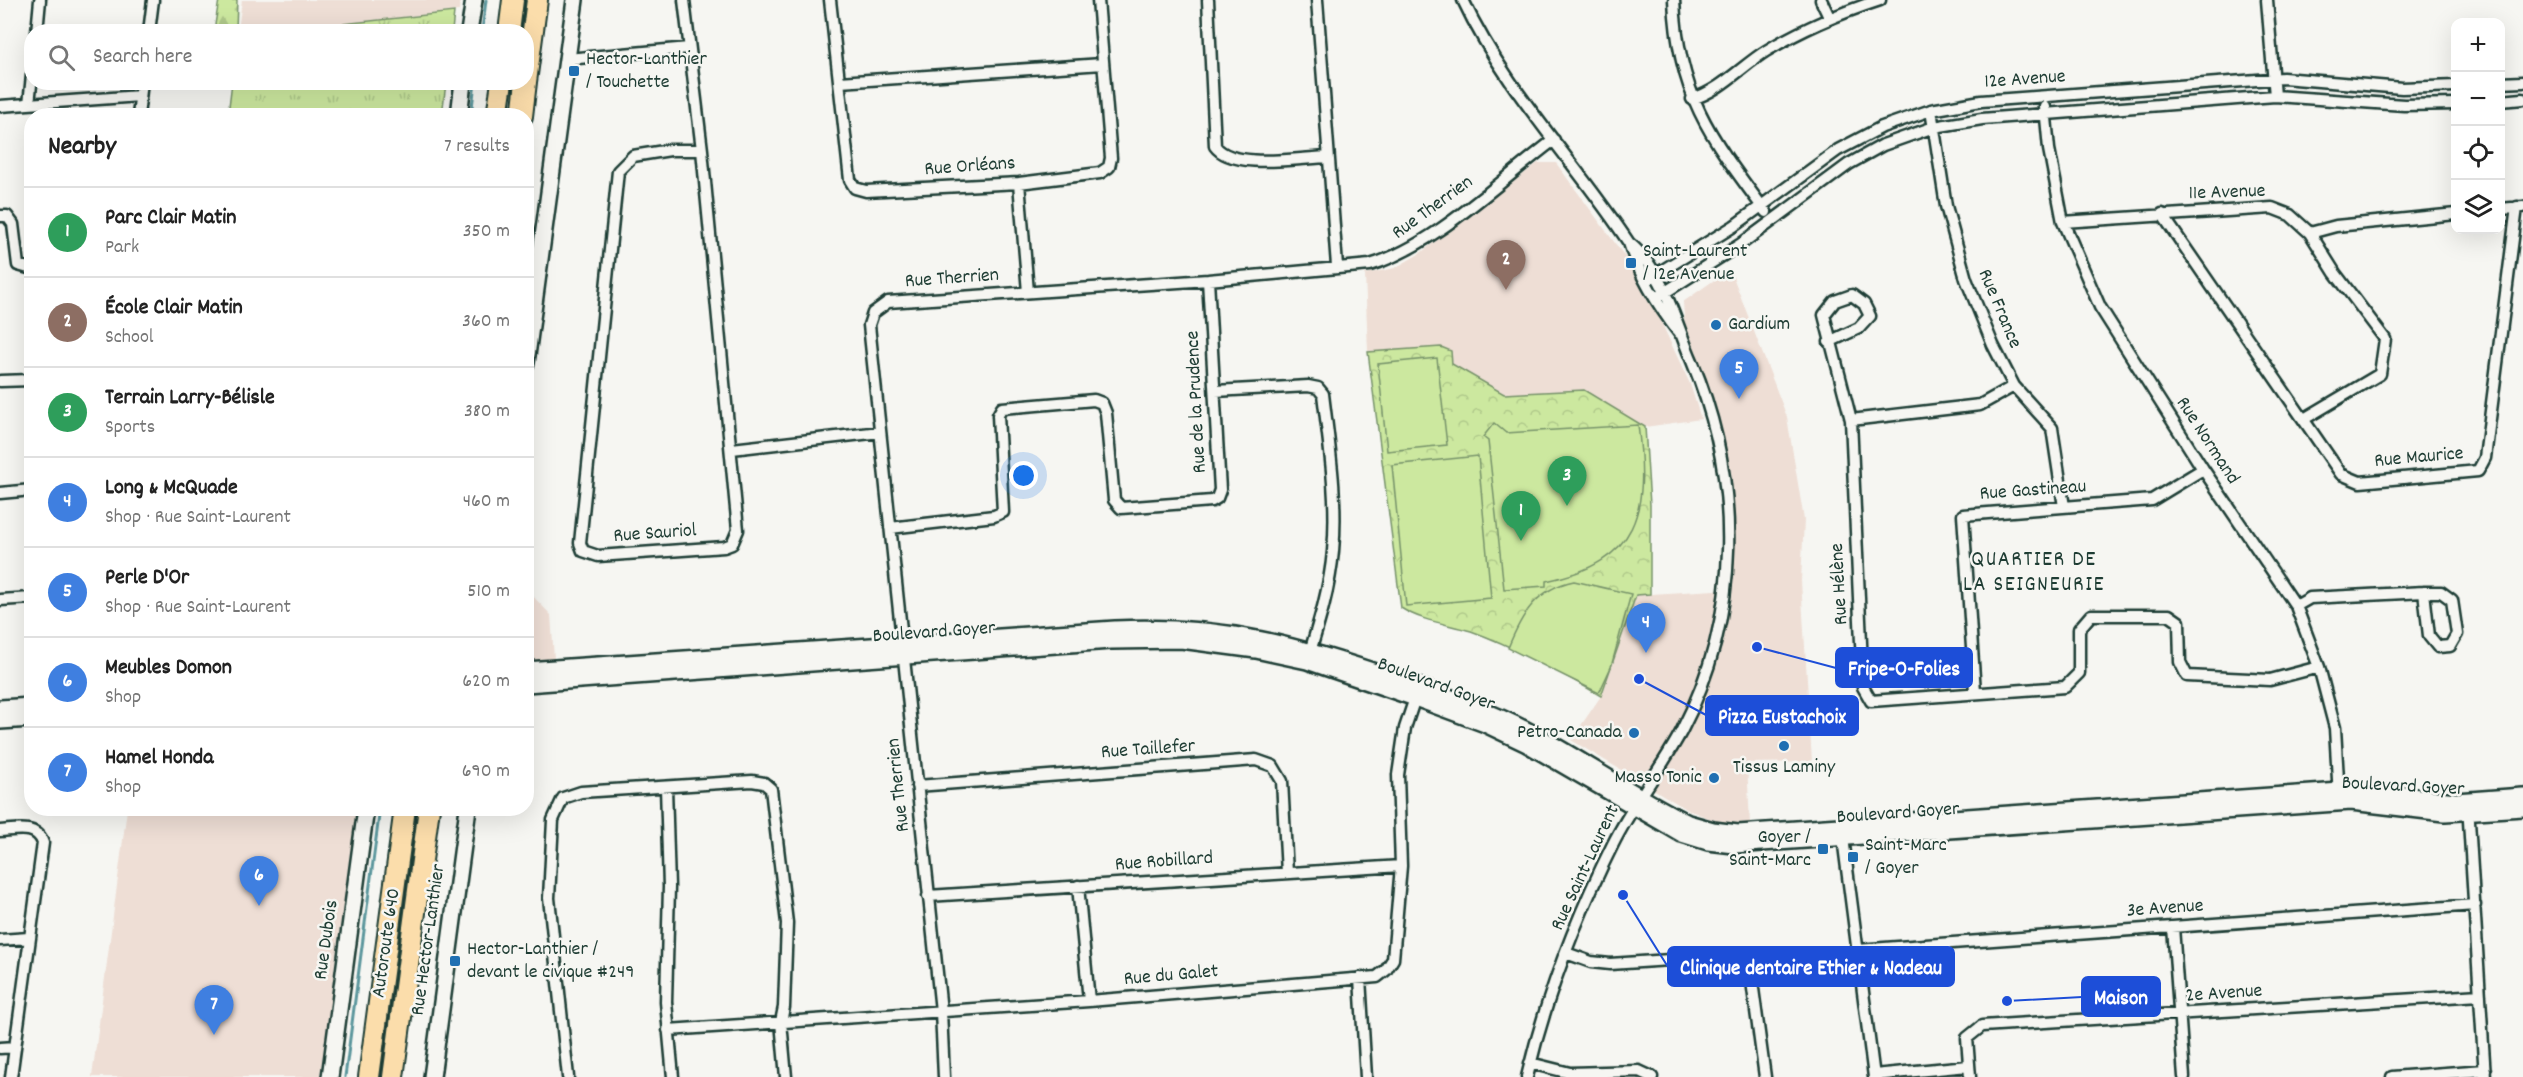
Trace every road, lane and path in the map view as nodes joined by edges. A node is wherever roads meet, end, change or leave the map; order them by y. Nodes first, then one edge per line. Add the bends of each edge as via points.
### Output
1 (40, 0) edge
2 (153, 0) edge
3 (474, 0) edge
4 (513, 0) edge
5 (537, 0) edge
6 (575, 0) edge
7 (684, 0) edge
8 (830, 0) edge
9 (1098, 0) edge
10 (1208, 0) edge
11 (1317, 0) edge
12 (1463, 0) edge
13 (1674, 0) edge
14 (1821, 0) edge
15 (1880, 0) edge
16 (2267, 0) edge
17 (1829, 17) junction
18 (38, 24) edge
19 (150, 24) edge
20 (470, 24) edge
21 (510, 24) edge
22 (534, 24) edge
23 (689, 48) junction
24 (567, 59) junction
25 (1102, 64) junction
26 (2274, 79) junction
27 (840, 82) junction
28 (2523, 82) edge
29 (2505, 83) edge
30 (2451, 86) edge
31 (30, 90) edge
32 (141, 90) edge
33 (462, 90) edge
34 (501, 90) edge
35 (525, 90) edge
36 (140, 96) junction
37 (2045, 96) junction
38 (2275, 96) junction
39 (1692, 99) junction
40 (2523, 99) edge
41 (2505, 101) edge
42 (28, 104) junction
43 (2451, 104) edge
44 (0, 106) edge
45 (139, 108) edge
46 (460, 108) edge
47 (498, 108) edge
48 (523, 108) edge
49 (1931, 110) junction
50 (2046, 113) junction
51 (1934, 127) junction
52 (1554, 140) junction
53 (702, 150) junction
54 (1328, 157) junction
55 (1019, 183) junction
56 (1762, 206) junction
57 (2520, 207) edge
58 (2505, 208) edge
59 (2163, 214) junction
60 (2451, 214) edge
61 (0, 216) edge
62 (1772, 220) junction
63 (2063, 222) junction
64 (2310, 232) junction
65 (24, 266) edge
66 (1337, 267) junction
67 (1651, 278) junction
68 (1208, 280) junction
69 (1028, 292) junction
70 (1661, 296) junction
71 (534, 304) edge
72 (1830, 342) junction
73 (24, 380) edge
74 (0, 381) edge
75 (2014, 386) junction
76 (1215, 391) junction
77 (2304, 419) junction
78 (1851, 420) junction
79 (880, 432) junction
80 (732, 449) junction
81 (2203, 469) junction
82 (24, 491) edge
83 (0, 493) edge
84 (2064, 507) junction
85 (890, 528) junction
86 (2424, 592) junction
87 (24, 598) edge
88 (0, 600) edge
89 (2296, 606) junction
90 (903, 650) junction
91 (1308, 656) junction
92 (2319, 667) junction
93 (534, 670) edge
94 (534, 683) edge
95 (1417, 692) junction
96 (1975, 692) junction
97 (24, 706) edge
98 (0, 708) edge
99 (24, 720) edge
100 (0, 721) edge
101 (916, 786) junction
102 (666, 787) junction
103 (2523, 796) edge
104 (2339, 797) junction
105 (1638, 802) junction
106 (2468, 806) junction
107 (2523, 808) edge
108 (365, 816) edge
109 (404, 816) edge
110 (428, 816) edge
111 (467, 816) edge
112 (0, 831) edge
113 (1842, 833) junction
114 (1401, 866) junction
115 (1287, 873) junction
116 (1078, 886) junction
117 (928, 896) junction
118 (2475, 905) junction
119 (2173, 927) junction
120 (28, 938) junction
121 (0, 939) edge
122 (1857, 950) junction
123 (1566, 953) junction
124 (1360, 978) junction
125 (2480, 995) junction
126 (1089, 1001) junction
127 (941, 1011) junction
128 (2179, 1016) junction
129 (781, 1022) junction
130 (668, 1030) junction
131 (15, 1047) junction
132 (0, 1048) edge
133 (1530, 1063) junction
134 (1969, 1071) edge
135 (2485, 1073) edge
136 (1874, 1076) edge
137 (11, 1077) edge
138 (330, 1077) edge
139 (369, 1077) edge
140 (393, 1077) edge
141 (432, 1077) edge
142 (568, 1077) edge
143 (673, 1077) edge
144 (786, 1077) edge
145 (945, 1077) edge
146 (1366, 1077) edge
147 (1527, 1077) edge
148 (1652, 1077) edge
149 (1765, 1077) edge
150 (2184, 1077) edge
151 (2392, 1077) edge

1 - 18 street
2 - 19 street
3 - 20 street
4 - 21 highway
5 - 22 highway
6 - 24 street
7 - 23 street, Rue Sauriol
8 - 27 street, Rue Orléans
9 - 25 street, Rue Orléans
10 - 54 street via 1215,146 1221,155 1239,161
11 - 54 street
12 - 52 street, Rue Saint-Laurent via 1490,52
13 - 39 street via 1679,56
14 - 17 street
15 - 17 street
16 - 26 street
17 - 39 street
23 - 24 street
23 - 53 street, Rue Sauriol
24 - 71 street
25 - 27 street
25 - 55 street, Rue Orléans via 1111,158 1108,166 1100,173
26 - 30 street, 12e Avenue via 2402,88
26 - 37 street, 12e Avenue
26 - 38 street
27 - 55 street, Rue Orléans via 850,180 855,188 866,191
28 - 29 street
31 - 42 street
32 - 36 street
33 - 46 street
34 - 47 highway
35 - 48 highway
36 - 42 street
36 - 45 street
37 - 49 street, 12e Avenue
37 - 50 street, Rue Normand
38 - 43 street, 12e Avenue via 2403,105
38 - 50 street, 12e Avenue
39 - 56 street via 1711,137
40 - 41 street
42 - 44 street
49 - 51 street, Rue France
49 - 56 street, 12e Avenue via 1851,142
50 - 51 street, 12e Avenue
50 - 63 street, Rue Normand
51 - 62 street, 12e Avenue via 1857,159
51 - 75 street, Rue France via 1946,206 1966,279 1992,345
52 - 66 street, Rue Therrien via 1435,232 1394,258 1370,265
52 - 67 street, Rue Saint-Laurent
53 - 80 street, Rue Sauriol
53 - 80 street, Rue Sauriol via 633,156 618,171 580,543 584,550 598,556 732,544 738,530
54 - 66 street
55 - 69 street
56 - 62 street
56 - 67 street, 12e Avenue
57 - 58 street
57 - 77 street, Rue Maurice via 2485,458 2478,471 2360,482 2341,474
59 - 63 street, 11e Avenue
59 - 64 street, 11e Avenue via 2272,208 2290,214
59 - 77 street, Rue Maurice
60 - 64 street
61 - 65 street via 7,216 13,224 18,264
62 - 70 street, 12e Avenue
63 - 81 street, Rue Normand via 2100,307
64 - 77 street, 11e Avenue via 2335,273 2385,339 2380,374
66 - 68 street, Rue Therrien
67 - 70 street, Rue Saint-Laurent
68 - 69 street, Rue Therrien
68 - 76 street, Rue de la Prudence
69 - 79 street, Rue Therrien via 888,302 873,312 868,325
70 - 105 street, Rue Saint-Laurent via 1666,317 1681,335 1702,386 1718,441 1728,501 1729,561 1721,622 1708,668 1683,728
72 - 72 street, Rue Hélène via 1824,315 1835,301 1852,295 1864,304 1870,316 1859,328
72 - 78 street, Rue Hélène
73 - 74 street
75 - 78 street via 1980,405
75 - 84 street, Rue France via 2052,428
76 - 85 street, Rue de la Prudence via 1220,490 1212,501 1121,508 1114,500 1106,413 1102,403 1094,400 1002,408 998,415 1003,512
76 - 91 street via 1308,386 1323,394 1332,467 1334,550
78 - 96 street, Rue Hélène via 1863,687 1871,701
79 - 80 street
79 - 85 street, Rue Therrien
81 - 84 street, Rue Gastineau via 2152,500
81 - 89 street, Rue Normand
82 - 83 street
84 - 96 street, Rue Gastineau via 1963,515
85 - 90 street, Rue Therrien
86 - 86 street via 2441,592 2452,600 2457,634 2450,646 2438,647 2429,636
86 - 89 street via 2310,598
87 - 88 street
89 - 92 street, Rue Normand
90 - 91 street, Boulevard Goyer via 1174,627 1234,633
90 - 93 street, Boulevard Goyer
90 - 94 street, Boulevard Goyer
90 - 101 street, Rue Therrien
91 - 95 street, Boulevard Goyer
92 - 96 street, Rue Hélène via 2270,680 2187,676 2180,662 2179,622 2169,615 2091,615 2079,629 2079,673 2065,687
92 - 104 street, Rue Normand via 2335,728
95 - 105 street, Boulevard Goyer via 1512,723
95 - 114 street, Rue du Galet via 1405,728 1398,775
97 - 98 street
99 - 100 street
101 - 115 street, Rue Taillefer via 1256,760 1273,766 1282,781
101 - 117 street, Rue Therrien
102 - 129 street via 752,781 771,789 787,923
102 - 130 street
102 - 142 street via 581,792 563,798 553,820 549,898
103 - 106 street, Boulevard Goyer
104 - 106 street, Boulevard Goyer via 2367,790
104 - 113 street, Boulevard Goyer
105 - 113 street, Boulevard Goyer via 1692,825 1724,832
105 - 123 street, Rue Saint-Laurent via 1611,848
106 - 107 street, Boulevard Goyer
106 - 118 street
108 - 138 street, Rue Dubois
109 - 139 highway, Autoroute 640
110 - 140 highway, Autoroute 640
111 - 141 street, Rue Hector-Lanthier
112 - 120 street via 32,830 43,843
113 - 122 street
114 - 115 street, Rue Robillard
114 - 124 street, Rue du Galet via 1393,959 1377,977
115 - 116 street, Rue Robillard
116 - 117 street, Rue Robillard
116 - 126 street
117 - 127 street, Rue Therrien
118 - 119 street, 3e Avenue
118 - 125 street
119 - 122 street, 3e Avenue
119 - 128 street
120 - 121 street
120 - 131 street
122 - 136 street
123 - 133 street, Rue Saint-Laurent
123 - 149 street via 1610,964 1730,956 1742,959 1751,974
124 - 126 street, Rue du Galet
124 - 146 street
125 - 128 street, 2e Avenue
125 - 135 street
126 - 127 street, Rue du Galet
127 - 129 street, Rue du Galet
127 - 145 street, Rue Therrien
128 - 134 street, 2e Avenue via 1982,1026 1966,1038
128 - 150 street
129 - 130 street, Rue du Galet
129 - 144 street
130 - 143 street
131 - 132 street
131 - 137 street
133 - 147 street, Rue Saint-Laurent
133 - 148 street via 1570,1073 1639,1071
134 - 136 street
135 - 151 street

